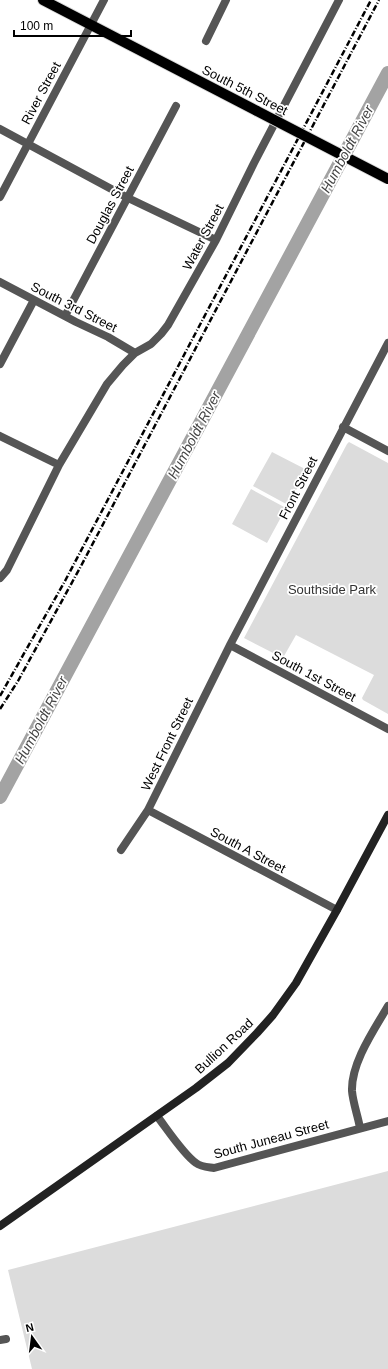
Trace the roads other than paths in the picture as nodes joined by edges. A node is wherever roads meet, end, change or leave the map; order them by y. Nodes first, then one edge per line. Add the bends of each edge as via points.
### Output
1 (43, 0) edge
2 (104, 0) edge
3 (226, 0) edge
4 (337, 1) edge
5 (91, 25) junction
6 (206, 41) dead end
7 (176, 106) dead end
8 (0, 128) edge
9 (28, 143) junction
10 (388, 179) edge
11 (0, 197) edge
12 (128, 198) junction
13 (216, 240) junction
14 (0, 282) edge
15 (34, 300) junction
16 (65, 316) junction
17 (388, 342) edge
18 (136, 354) junction
19 (0, 364) edge
20 (343, 427) junction
21 (0, 436) edge
22 (388, 451) edge
23 (59, 464) junction
24 (0, 578) edge
25 (230, 645) junction
26 (388, 729) edge
27 (148, 810) junction
28 (388, 815) edge
29 (121, 850) dead end
30 (337, 910) junction
31 (388, 1006) edge
32 (157, 1116) junction
33 (388, 1121) edge
34 (360, 1128) junction
35 (0, 1226) edge

1 - 5 main road, South 5th Street
2 - 5 street, River Street
3 - 6 street
4 - 13 street, Water Street
5 - 9 street, River Street
5 - 10 main road, South 5th Street, bridge
7 - 12 street, Douglas Street
8 - 9 street
9 - 11 street, River Street
9 - 12 street
12 - 13 street
12 - 16 street, Douglas Street
13 - 18 street, Water Street via 161,334
14 - 15 street, South 3rd Street
15 - 16 street, South 3rd Street
15 - 19 street
16 - 18 street, South 3rd Street
17 - 20 street, Front Street
18 - 23 street, Water Street via 107,384
20 - 22 street
20 - 25 street, Front Street
21 - 23 street
23 - 24 street, Water Street via 7,570
25 - 26 street, South 1st Street
25 - 27 street, West Front Street
27 - 29 street, West Front Street
27 - 30 street, South A Street
28 - 30 street, Bullion Road
30 - 32 street, Bullion Road via 296,983 273,1015 228,1063
31 - 34 street via 355,1068 352,1080
32 - 34 street, South Juneau Street via 190,1158 197,1164 214,1168
32 - 35 street, Bullion Road
33 - 34 street, South Juneau Street

